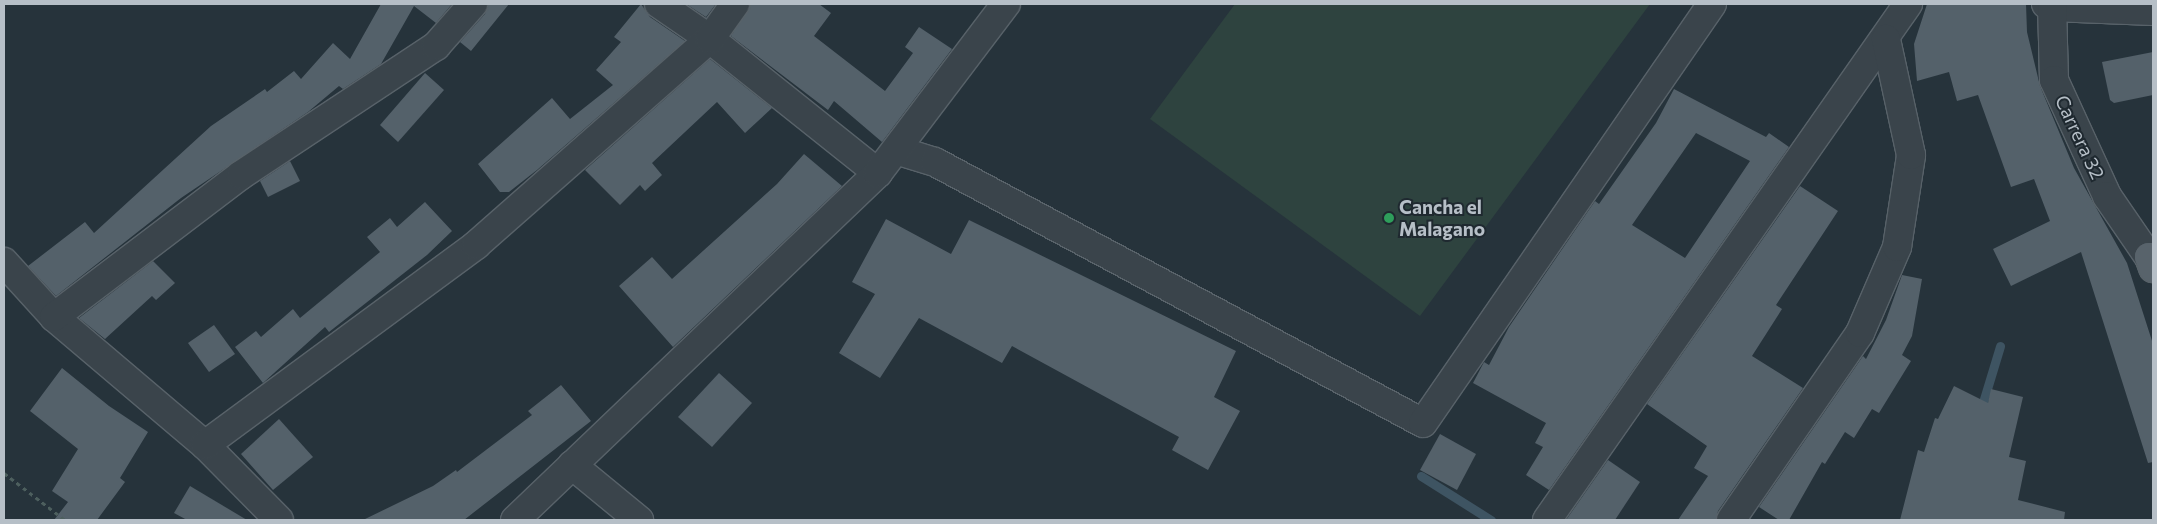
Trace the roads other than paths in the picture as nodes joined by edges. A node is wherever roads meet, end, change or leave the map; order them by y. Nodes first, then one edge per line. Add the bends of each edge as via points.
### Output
1 (473, 4) edge
2 (659, 4) edge
3 (735, 4) edge
4 (1006, 4) edge
5 (1712, 4) edge
6 (1908, 4) edge
7 (2050, 5) edge
8 (2153, 11) edge
9 (710, 39) junction
10 (1886, 39) junction
11 (896, 150) junction
12 (878, 173) junction
13 (2152, 261) edge
14 (4, 262) edge
15 (54, 316) junction
16 (205, 446) junction
17 (572, 465) junction
18 (279, 520) edge
19 (515, 520) edge
20 (639, 520) edge
21 (1547, 520) edge
22 (1731, 520) edge

1 - 15 street via 436,46 241,175
2 - 9 street
3 - 9 street
4 - 11 street
5 - 11 street via 1423,423 935,162
6 - 10 street
7 - 8 street
7 - 13 street, Carrera 32 via 2054,80 2107,196
9 - 12 street
9 - 16 street via 476,246
10 - 21 street
10 - 22 street via 1911,156 1897,247 1860,333
11 - 12 street
12 - 17 street
14 - 15 street
15 - 16 street
16 - 18 street
17 - 19 street
17 - 20 street

